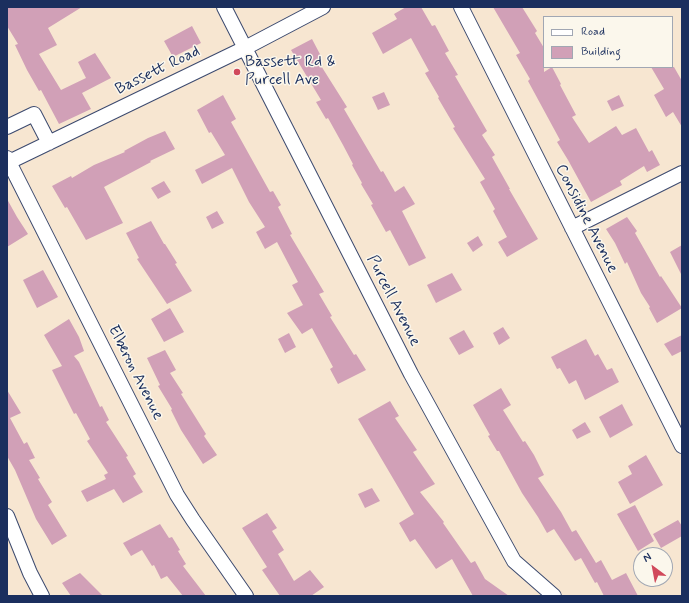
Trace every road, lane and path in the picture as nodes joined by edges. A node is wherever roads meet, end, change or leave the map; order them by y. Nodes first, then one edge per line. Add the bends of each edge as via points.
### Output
1 (224, 7) edge
2 (322, 7) edge
3 (461, 7) edge
4 (245, 48) junction
5 (7, 127) edge
6 (49, 143) junction
7 (8, 161) edge
8 (682, 173) edge
9 (572, 228) junction
10 (682, 446) edge
11 (7, 516) edge
12 (42, 596) edge
13 (246, 596) edge
14 (554, 596) edge

1 - 4 street, Purcell Avenue
2 - 4 street, Bassett Road
3 - 9 street, Considine Avenue
4 - 6 street, Bassett Road
4 - 14 street, Purcell Avenue via 411,374 514,561
5 - 6 street via 34,114
6 - 7 street, Bassett Road
7 - 13 street, Elberon Avenue via 177,494
8 - 9 street
9 - 10 street, Considine Avenue
11 - 12 street

